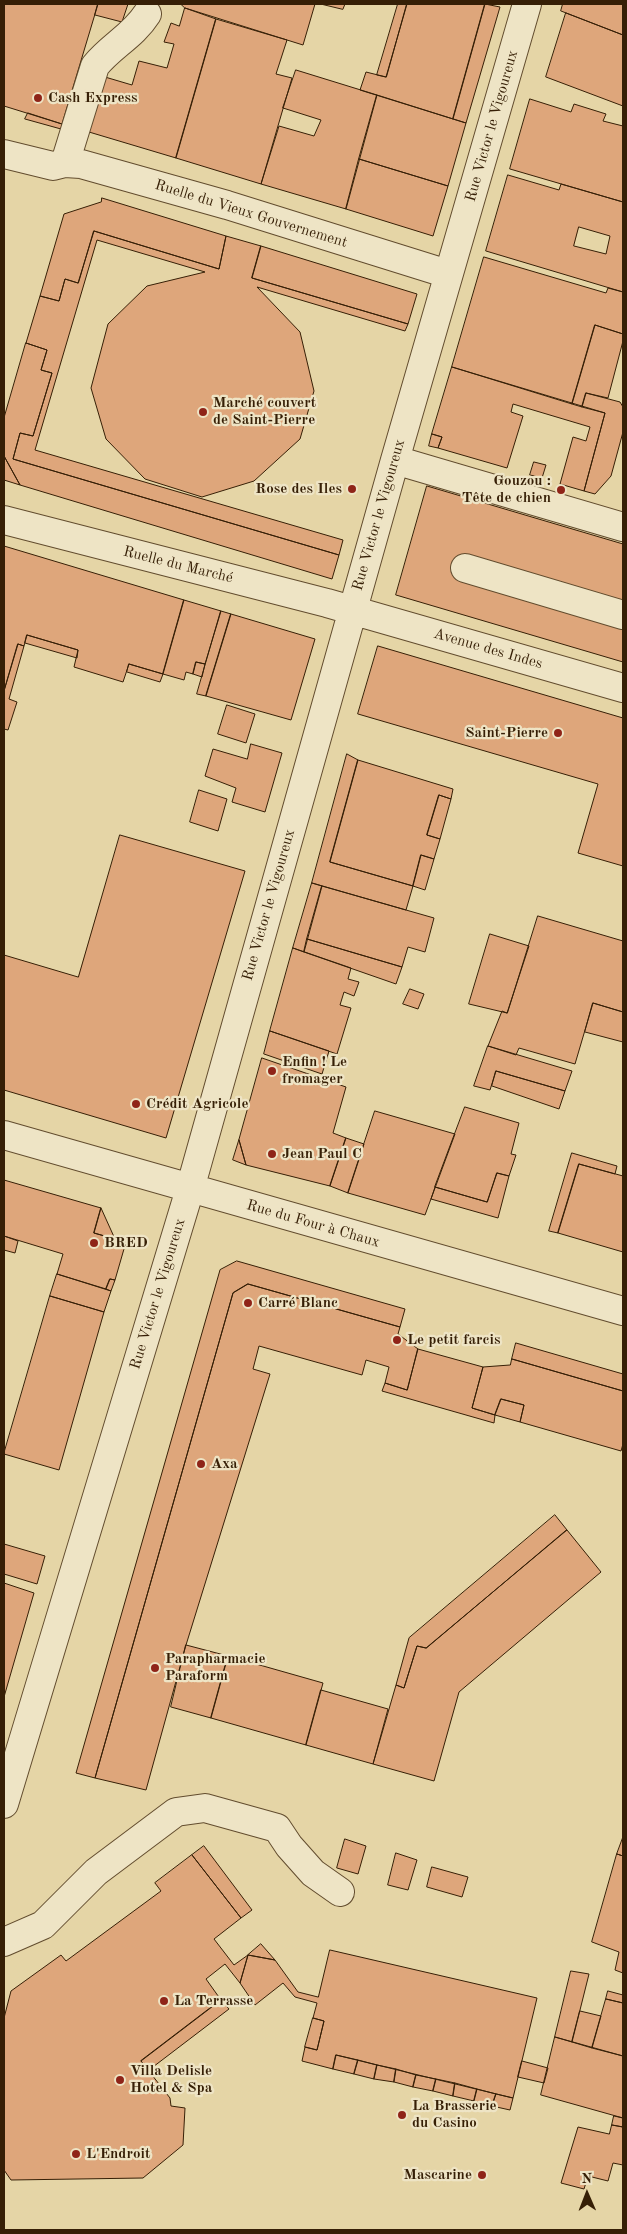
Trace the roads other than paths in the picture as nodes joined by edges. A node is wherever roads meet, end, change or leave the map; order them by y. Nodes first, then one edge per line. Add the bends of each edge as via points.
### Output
1 (527, 4) edge
2 (147, 14) dead end
3 (4, 154) edge
4 (59, 164) junction
5 (448, 274) junction
6 (395, 460) junction
7 (4, 520) edge
8 (623, 527) edge
9 (465, 568) dead end
10 (352, 611) junction
11 (623, 615) edge
12 (623, 688) edge
13 (4, 1135) edge
14 (190, 1189) junction
15 (623, 1311) edge
16 (4, 1804) edge
17 (340, 1892) dead end
18 (4, 1942) edge

1 - 5 street, Rue Victor le Vigoureux
2 - 4 street via 137,30 103,56 96,66
3 - 4 street, Ruelle du Vieux Gouvernement
4 - 5 street, Ruelle du Vieux Gouvernement via 81,164 226,205
5 - 6 street, Rue Victor le Vigoureux
6 - 8 street
6 - 10 street, Rue Victor le Vigoureux
7 - 10 street, Ruelle du Marché
9 - 11 street
10 - 12 street, Avenue des Indes
10 - 14 street, Rue Victor le Vigoureux
13 - 14 street, Rue du Four à Chaux
14 - 15 street, Rue du Four à Chaux
14 - 16 street, Rue Victor le Vigoureux
17 - 18 street via 313,1873 276,1828 206,1808 176,1812 96,1872 43,1925

